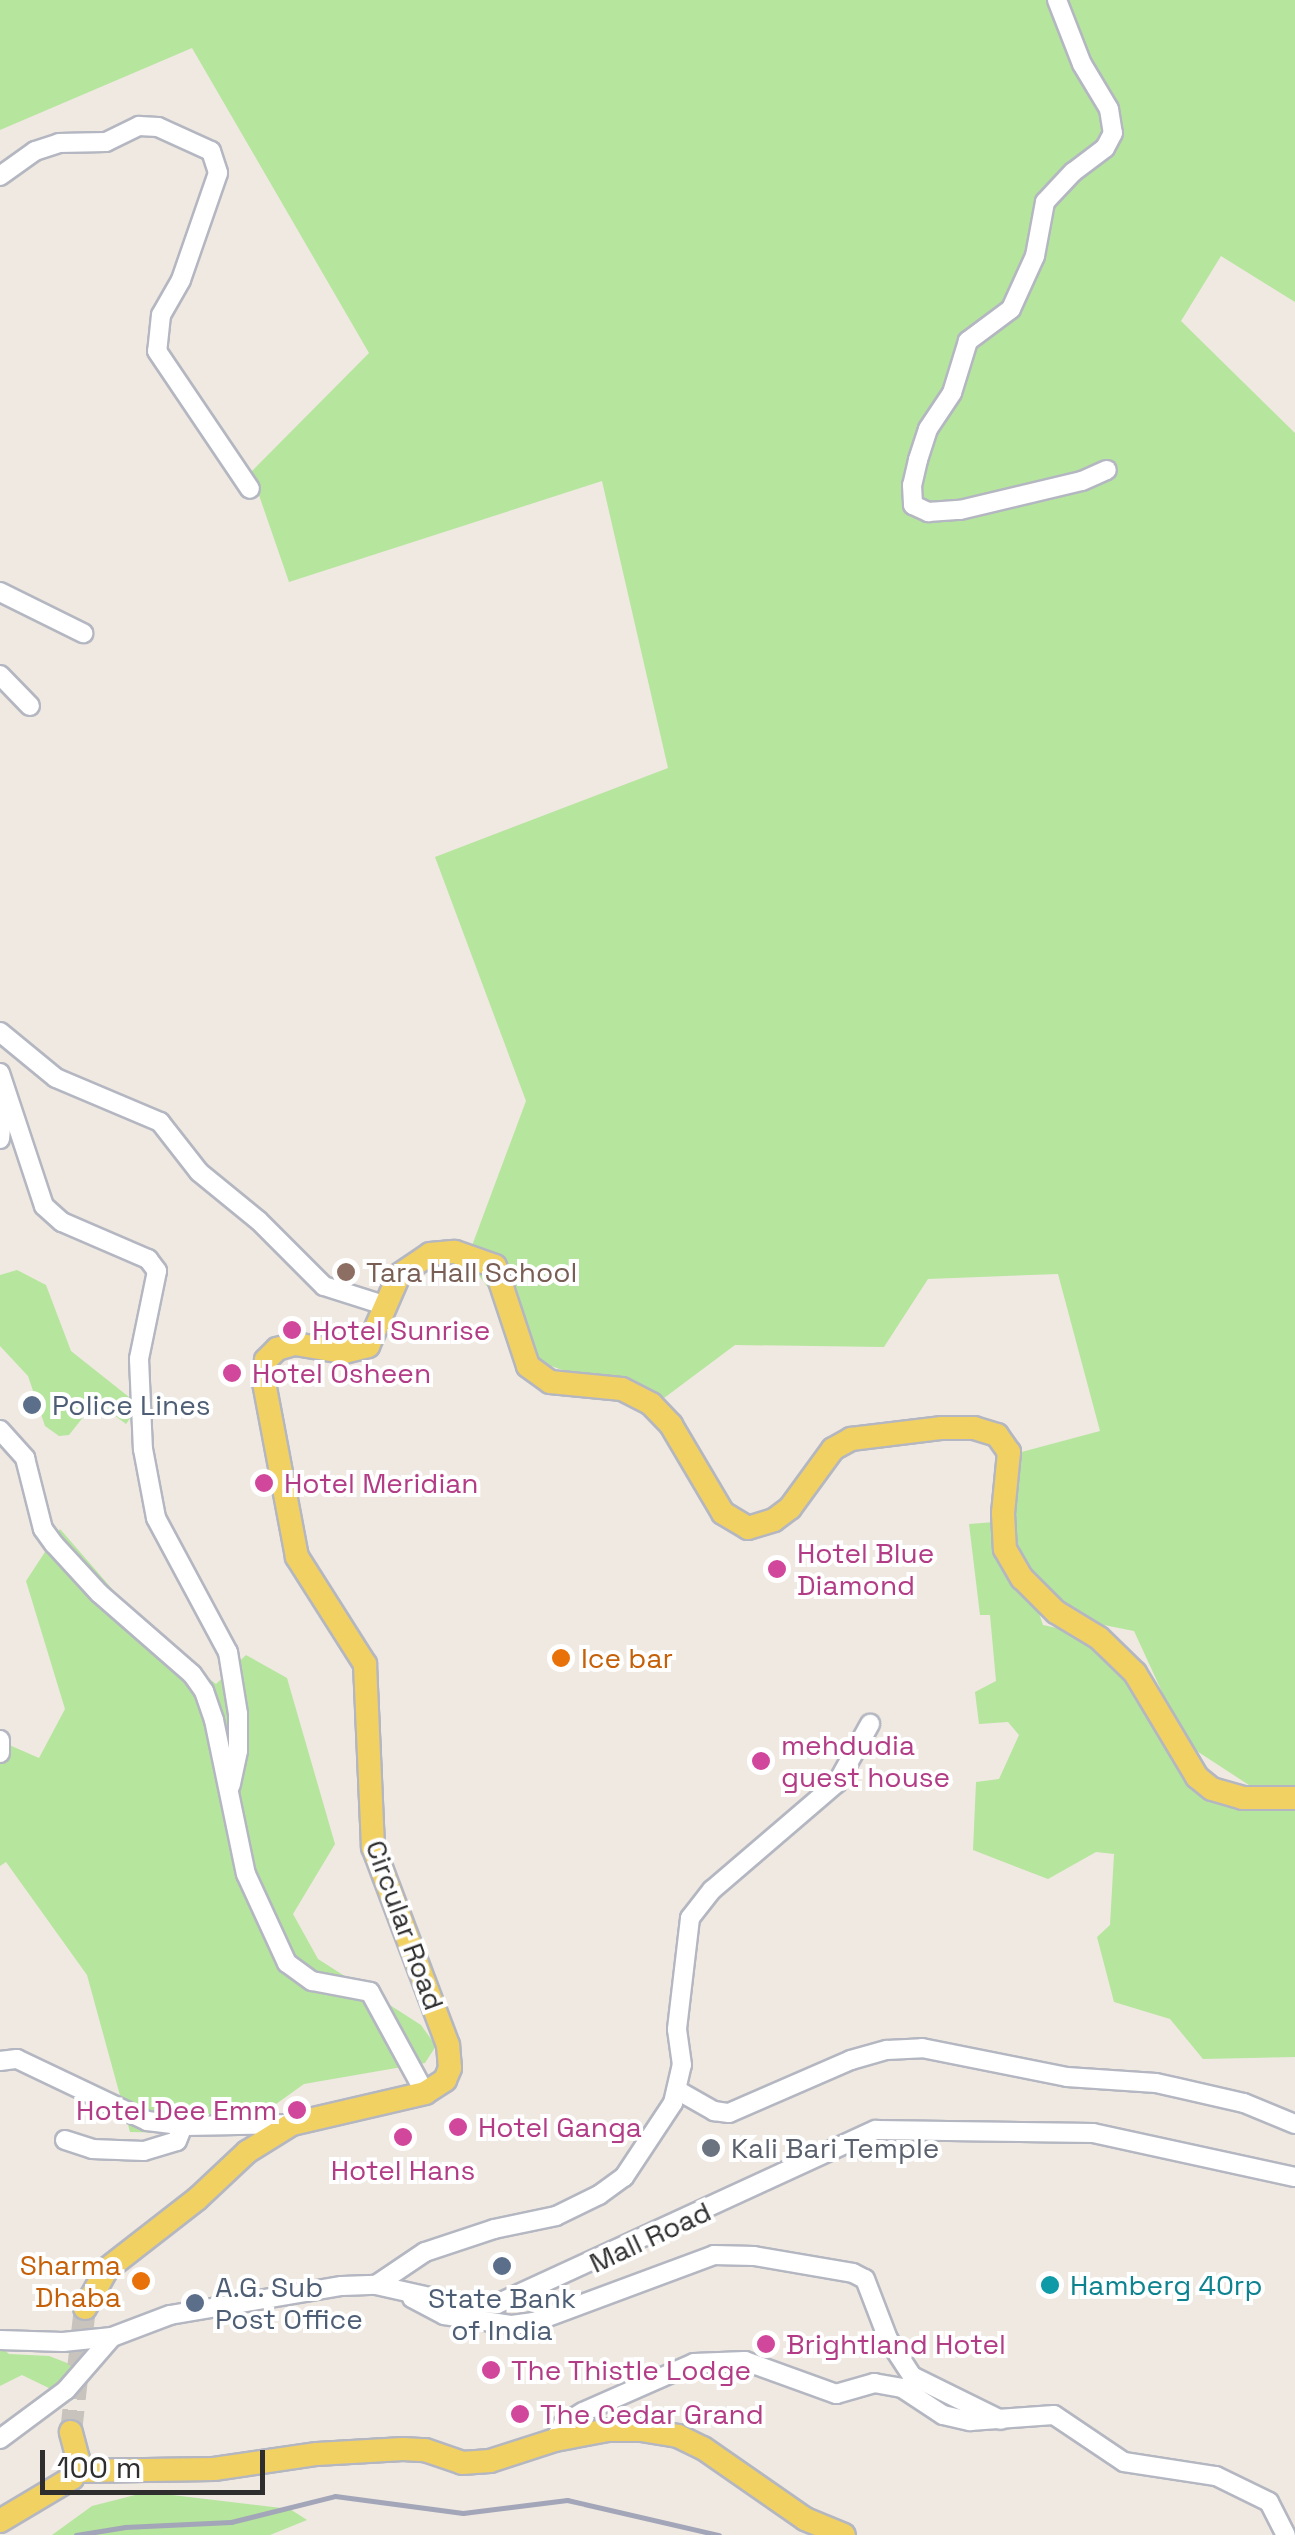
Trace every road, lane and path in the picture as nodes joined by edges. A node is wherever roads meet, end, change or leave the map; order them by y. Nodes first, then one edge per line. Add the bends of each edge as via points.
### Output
1 (1057, 0) edge
2 (0, 176) edge
3 (1107, 470) dead end
4 (250, 489) dead end
5 (0, 592) edge
6 (83, 633) dead end
7 (0, 675) edge
8 (30, 706) dead end
9 (0, 1032) edge
10 (2, 1080) edge
11 (0, 1140) edge
12 (387, 1306) junction
13 (0, 1430) edge
14 (870, 1724) dead end
15 (0, 1740) edge
16 (0, 1753) edge
17 (229, 1795) junction
18 (1295, 1798) edge
19 (0, 2061) edge
20 (677, 2090) junction
21 (424, 2093) junction
22 (1244, 2103) junction
23 (1295, 2110) edge
24 (292, 2124) junction
25 (1295, 2124) edge
26 (176, 2125) junction
27 (65, 2140) dead end
28 (1295, 2177) edge
29 (376, 2285) junction
30 (405, 2290) junction
31 (86, 2308) tunnel mouth
32 (112, 2337) junction
33 (0, 2340) edge
34 (1001, 2421) junction
35 (71, 2432) tunnel mouth
36 (0, 2439) edge
37 (555, 2440) junction
38 (76, 2471) junction
39 (0, 2521) edge
40 (844, 2535) edge
41 (1286, 2535) edge

1 - 3 street via 1109,109 1113,134 1045,202 1036,256 1011,309 968,340 952,393 928,429 913,506 960,510
2 - 4 street via 35,151 106,142 139,126 158,127 211,152 218,173 182,280 161,315 156,351
5 - 6 street
7 - 8 street
9 - 12 street via 56,1078 160,1122 199,1172 324,1286
10 - 11 street
10 - 17 street via 44,1206 62,1222 148,1260 157,1271 139,1359 144,1449 156,1518 228,1652 238,1714
12 - 18 main road, Circular Road via 399,1275 430,1254 455,1252 490,1262 500,1273 528,1366 550,1382 622,1389 650,1404 671,1425 722,1514 748,1528 790,1508 833,1449 851,1440 942,1428 997,1436 1008,1452 1005,1549 1022,1578 1135,1673 1197,1777 1242,1798
12 - 21 main road, Circular Road via 375,1338 360,1351 295,1344 277,1349 266,1360 264,1382 297,1557 365,1664 372,1847 450,2056 444,2080
13 - 17 street via 25,1458 43,1530 204,1691
14 - 20 street via 837,1783 712,1890 690,1918 680,1974
15 - 16 street
17 - 21 street via 250,1888 287,1963 312,1981 370,1992
19 - 26 street via 16,2058 111,2106
20 - 22 street via 729,2114 850,2060 922,2048 1003,2067 1156,2083
20 - 29 street via 638,2161 599,2195 556,2216 425,2252
21 - 24 main road
22 - 23 street
22 - 25 street
24 - 26 street
24 - 31 main road via 246,2152 198,2199 107,2269
26 - 27 street via 177,2141 144,2151 92,2150
28 - 30 street, Mall Road via 1093,2133 876,2130 497,2304
29 - 30 street, Mall Road
29 - 32 street, Mall Road via 217,2304
30 - 34 street via 444,2315 512,2325 714,2254 854,2273 865,2279 888,2339 912,2376
32 - 33 street, Mall Road
32 - 36 street via 66,2390
34 - 37 street via 942,2415 902,2388 874,2384 836,2394 745,2361 694,2362 583,2412 563,2424
34 - 41 street via 1054,2416 1124,2462 1216,2476 1269,2502
35 - 38 main road
37 - 38 main road via 462,2463 403,2449 214,2469
37 - 40 main road via 608,2430 678,2436 805,2519
38 - 39 main road via 67,2484

